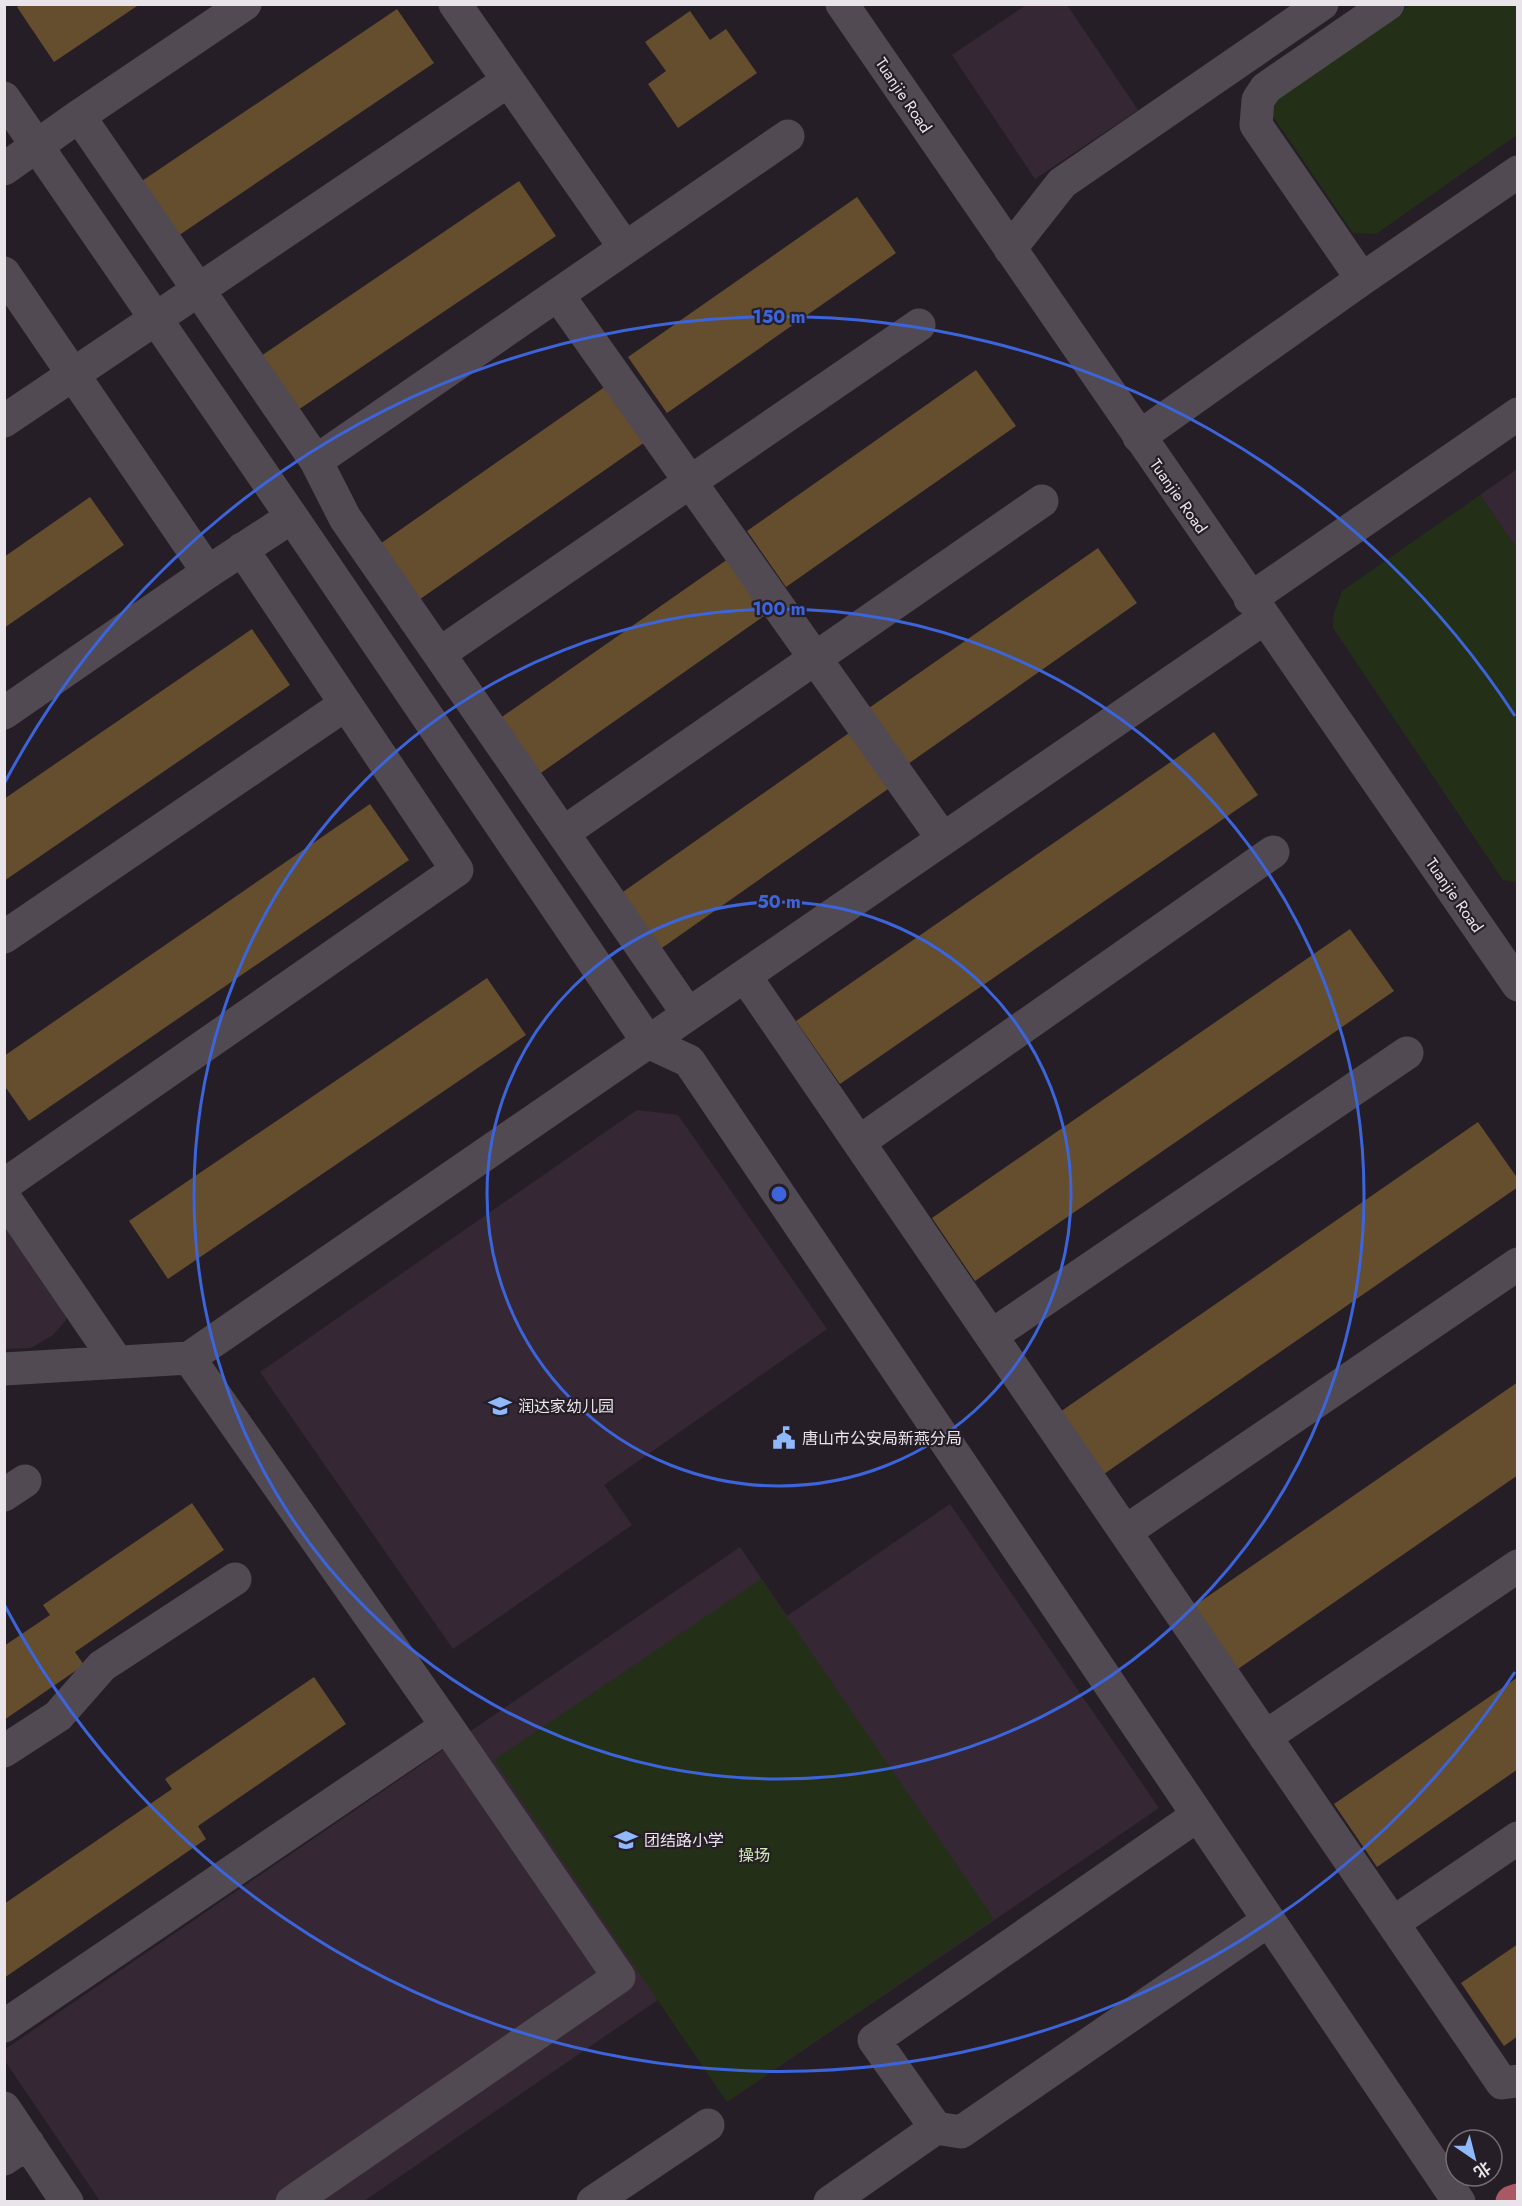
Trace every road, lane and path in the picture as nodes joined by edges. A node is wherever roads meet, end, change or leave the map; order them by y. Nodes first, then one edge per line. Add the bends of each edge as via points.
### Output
1 (245, 4) edge
2 (455, 4) edge
3 (842, 4) edge
4 (1322, 4) edge
5 (1388, 4) edge
6 (508, 81) junction
7 (4, 98) edge
8 (79, 116) junction
9 (788, 136) dead end
10 (38, 146) junction
11 (4, 169) edge
12 (1518, 172) edge
13 (625, 248) junction
14 (1010, 249) junction
15 (4, 273) edge
16 (1362, 279) junction
17 (198, 290) junction
18 (558, 295) junction
19 (156, 319) junction
20 (919, 325) dead end
21 (73, 374) junction
22 (1518, 414) edge
23 (4, 421) edge
24 (1139, 437) junction
25 (316, 461) junction
26 (690, 482) junction
27 (1042, 501) dead end
28 (292, 517) junction
29 (242, 549) junction
30 (208, 572) junction
31 (1257, 609) junction
32 (439, 654) junction
33 (815, 658) junction
34 (346, 704) junction
35 (4, 713) edge
36 (563, 833) junction
37 (943, 839) junction
38 (1273, 852) dead end
39 (4, 937) edge
40 (745, 976) junction
41 (1518, 985) edge
42 (688, 1014) junction
43 (648, 1042) junction
44 (1407, 1053) dead end
45 (859, 1142) junction
46 (4, 1185) edge
47 (4, 1197) edge
48 (1518, 1264) edge
49 (991, 1336) junction
50 (189, 1358) junction
51 (117, 1362) junction
52 (4, 1369) edge
53 (1125, 1532) junction
54 (1518, 1566) edge
55 (235, 1579) dead end
56 (447, 1726) junction
57 (1265, 1737) junction
58 (4, 1751) edge
59 (1198, 1815) junction
60 (1518, 1839) edge
61 (1269, 1920) junction
62 (1393, 1923) junction
63 (4, 2026) edge
64 (1518, 2081) edge
65 (4, 2108) edge
66 (708, 2125) dead end
67 (936, 2128) junction
68 (16, 2151) edge
69 (1518, 2200) edge
70 (67, 2202) edge
71 (291, 2202) edge
72 (593, 2202) edge
73 (830, 2202) edge
74 (1459, 2202) edge
75 (1512, 2202) edge

1 - 8 street
2 - 6 street
3 - 14 street, Tuanjie Road
4 - 14 street via 1062,183
5 - 16 street via 1266,88 1258,100 1256,125
6 - 13 street
6 - 17 street
7 - 10 street
8 - 10 street
8 - 17 street
9 - 13 street
10 - 11 street
10 - 19 street
12 - 16 street
13 - 18 street
14 - 24 street, Tuanjie Road
15 - 21 street
16 - 24 street
17 - 19 street
17 - 25 street
18 - 25 street
18 - 26 street
19 - 21 street
19 - 28 street
20 - 26 street
21 - 23 street
21 - 30 street
22 - 31 street
24 - 31 street, Tuanjie Road
25 - 32 street via 345,518
26 - 32 street
26 - 33 street
27 - 33 street
28 - 29 street
28 - 43 street
29 - 30 street
29 - 34 street
30 - 35 street
31 - 37 street
31 - 41 street, Tuanjie Road
32 - 36 street
33 - 36 street
33 - 37 street
34 - 39 street
34 - 46 street via 457,870
36 - 42 street
37 - 40 street
38 - 45 street
40 - 42 street
40 - 45 street
42 - 43 street
43 - 50 street
43 - 59 street via 689,1061
44 - 49 street
45 - 49 street
47 - 51 street
48 - 53 street
49 - 53 street
50 - 51 street
50 - 56 street
51 - 52 street
53 - 57 street
54 - 57 street
55 - 58 street via 102,1666 58,1716
56 - 63 street
56 - 71 street via 619,1977
57 - 62 street
59 - 61 street
59 - 67 street via 874,2040
60 - 62 street
61 - 67 street via 961,2132
61 - 74 street
62 - 64 street via 1502,2083
65 - 68 street
66 - 72 street
67 - 73 street
68 - 70 street
69 - 75 main road

